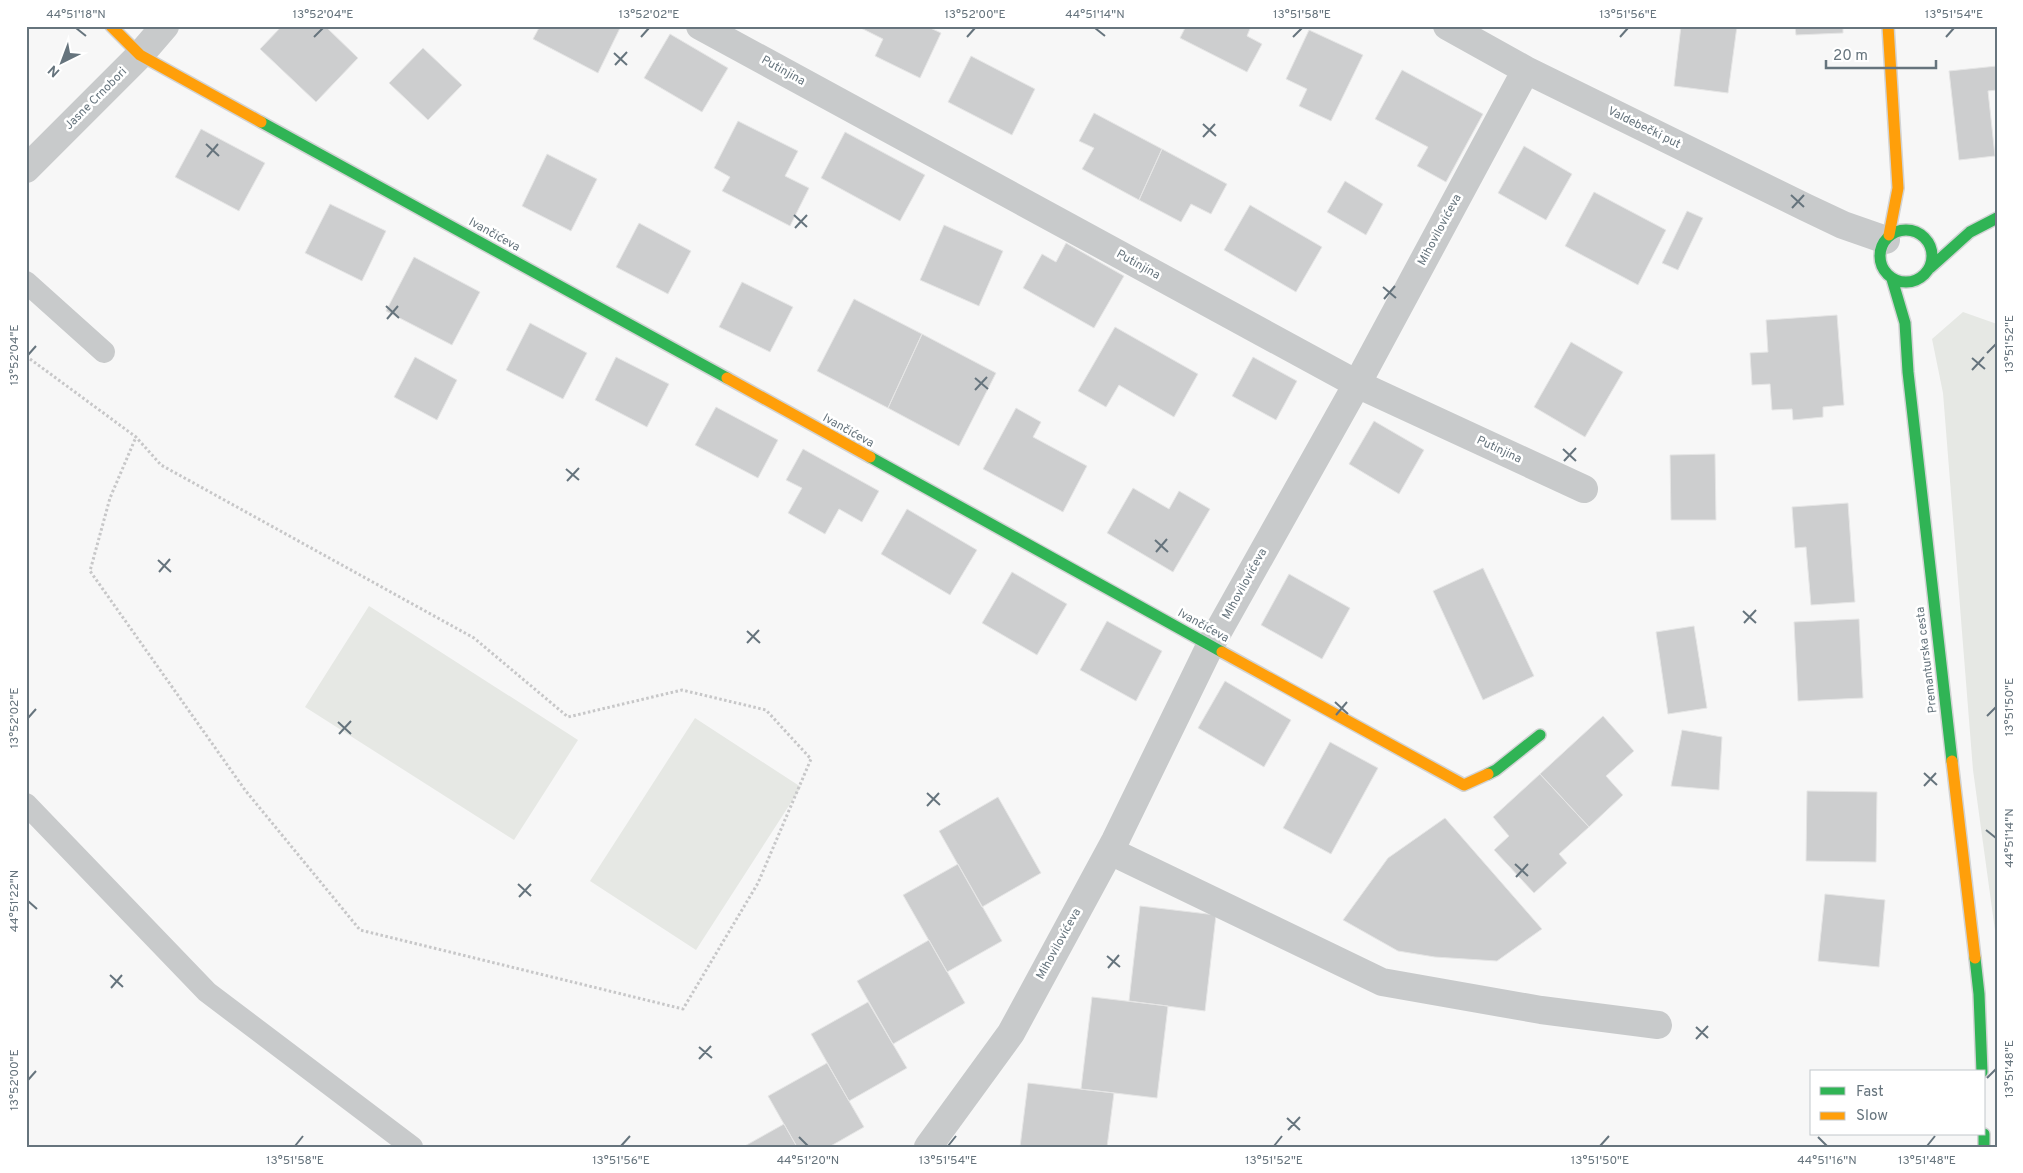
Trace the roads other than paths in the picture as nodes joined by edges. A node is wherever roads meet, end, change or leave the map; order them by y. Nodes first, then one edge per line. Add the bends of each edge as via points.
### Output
1 (111, 26) edge
2 (165, 26) edge
3 (700, 26) edge
4 (1447, 26) edge
5 (1888, 26) edge
6 (140, 55) junction
7 (1526, 70) junction
8 (26, 169) edge
9 (1898, 188) junction
10 (1904, 205) dead end
11 (1997, 218) edge
12 (1970, 232) junction
13 (1951, 233) dead end
14 (1887, 253) junction
15 (1930, 268) junction
16 (26, 282) edge
17 (1910, 306) dead end
18 (1905, 323) junction
19 (104, 352) dead end
20 (1357, 384) junction
21 (1584, 489) dead end
22 (1210, 646) junction
23 (1540, 735) dead end
24 (26, 804) edge
25 (1110, 851) junction
26 (1979, 994) junction
27 (1991, 1025) dead end
28 (1658, 1026) dead end
29 (1982, 1070) edge
30 (412, 1147) edge
31 (928, 1147) edge

1 - 6 street, Ivančićeva
2 - 6 street, Jasne Crnobori
3 - 20 street, Putinjina
4 - 7 street, Valdebečki put
5 - 9 street, Premanturska cesta
6 - 8 street, Jasne Crnobori
6 - 22 street, Ivančićeva
7 - 14 street, Valdebečki put via 1843,225
7 - 20 street, Mihovilovićeva
9 - 10 street, Premanturska cesta
9 - 14 street, Premanturska cesta
11 - 12 street
12 - 13 street
12 - 15 street
14 - 15 street via 1908,282 1916,285
14 - 15 street via 1896,231 1920,230 1932,250
14 - 18 street, Premanturska cesta
16 - 19 lane
17 - 18 street, Premanturska cesta
18 - 26 street, Premanturska cesta
20 - 21 street, Putinjina
20 - 22 street, Mihovilovićeva
22 - 23 street, Ivančićeva via 1464,785 1496,770
22 - 25 street, Mihovilovićeva
24 - 30 lane via 207,992
25 - 28 street via 1382,982 1541,1010
25 - 31 street, Mihovilovićeva via 1011,1033
26 - 27 street, Premanturska cesta
26 - 29 street, Premanturska cesta

